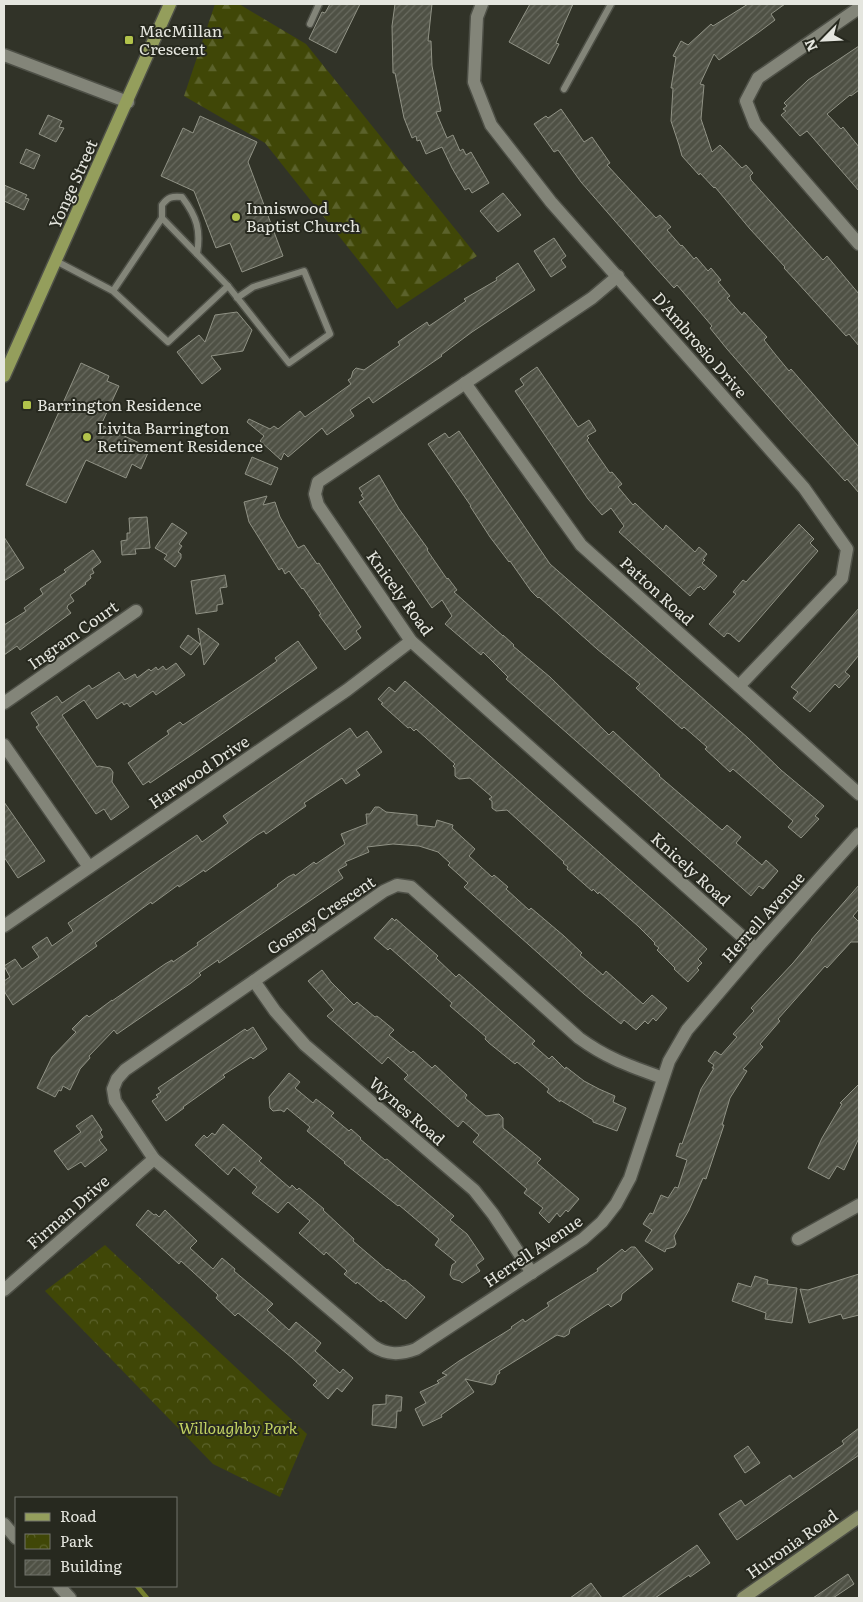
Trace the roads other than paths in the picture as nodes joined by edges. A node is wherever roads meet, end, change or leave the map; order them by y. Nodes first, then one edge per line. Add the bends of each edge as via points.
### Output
1 (170, 4) edge
2 (319, 4) edge
3 (482, 4) edge
4 (611, 4) edge
5 (859, 8) edge
6 (310, 24) dead end
7 (4, 55) edge
8 (564, 89) dead end
9 (128, 102) junction
10 (162, 218) junction
11 (859, 244) edge
12 (197, 254) junction
13 (56, 261) junction
14 (618, 276) junction
15 (228, 286) junction
16 (113, 291) junction
17 (237, 298) junction
18 (4, 376) edge
19 (465, 383) junction
20 (136, 611) dead end
21 (411, 641) junction
22 (739, 686) junction
23 (4, 703) edge
24 (4, 745) edge
25 (859, 794) edge
26 (859, 834) edge
27 (89, 867) junction
28 (4, 926) edge
29 (756, 949) junction
30 (254, 981) junction
31 (663, 1078) junction
32 (154, 1158) junction
33 (859, 1205) edge
34 (798, 1240) dead end
35 (532, 1272) junction
36 (4, 1290) edge
37 (859, 1517) edge
38 (4, 1524) edge
39 (15, 1537) edge
40 (60, 1587) edge
41 (70, 1598) edge
42 (743, 1598) edge

1 - 9 main road, Yonge Street
2 - 6 lane
3 - 14 street, D'Ambrosio Drive via 477,17 474,82 492,125 551,202
4 - 8 lane
5 - 11 street via 758,78 746,101 755,124
7 - 9 street
9 - 13 main road, Yonge Street
10 - 12 lane
10 - 12 lane via 162,205 167,198 182,198 192,210 200,235
10 - 16 lane
12 - 15 lane
13 - 16 lane
13 - 18 main road, Yonge Street
14 - 19 street, Knicely Road via 592,298
14 - 22 street, D'Ambrosio Drive via 804,488 847,549 842,578
15 - 16 lane via 168,342
15 - 17 lane
17 - 17 lane via 253,288 304,271 330,334 289,363
19 - 21 street, Knicely Road via 318,482 315,494 318,505
19 - 22 street, Patton Road via 581,545
20 - 23 street, Ingram Court
21 - 27 street, Harwood Drive via 347,690
21 - 29 street, Knicely Road
22 - 25 street, Patton Road
24 - 27 street
26 - 29 street, Herrell Avenue
27 - 28 street, Harwood Drive
29 - 31 street, Herrell Avenue via 687,1030
30 - 31 street, Gosney Crescent via 384,891 397,885 411,887 579,1038 616,1061
30 - 32 street, Gosney Crescent via 125,1070 117,1079 113,1089 115,1101
30 - 35 street, Wynes Road via 305,1045 474,1190
31 - 35 street, Herrell Avenue via 630,1178 616,1204 583,1239
32 - 35 street, Herrell Avenue via 382,1352 402,1354 416,1349
32 - 36 street, Firman Drive
33 - 34 street
37 - 42 main road, Huronia Road
38 - 39 street
40 - 41 street

